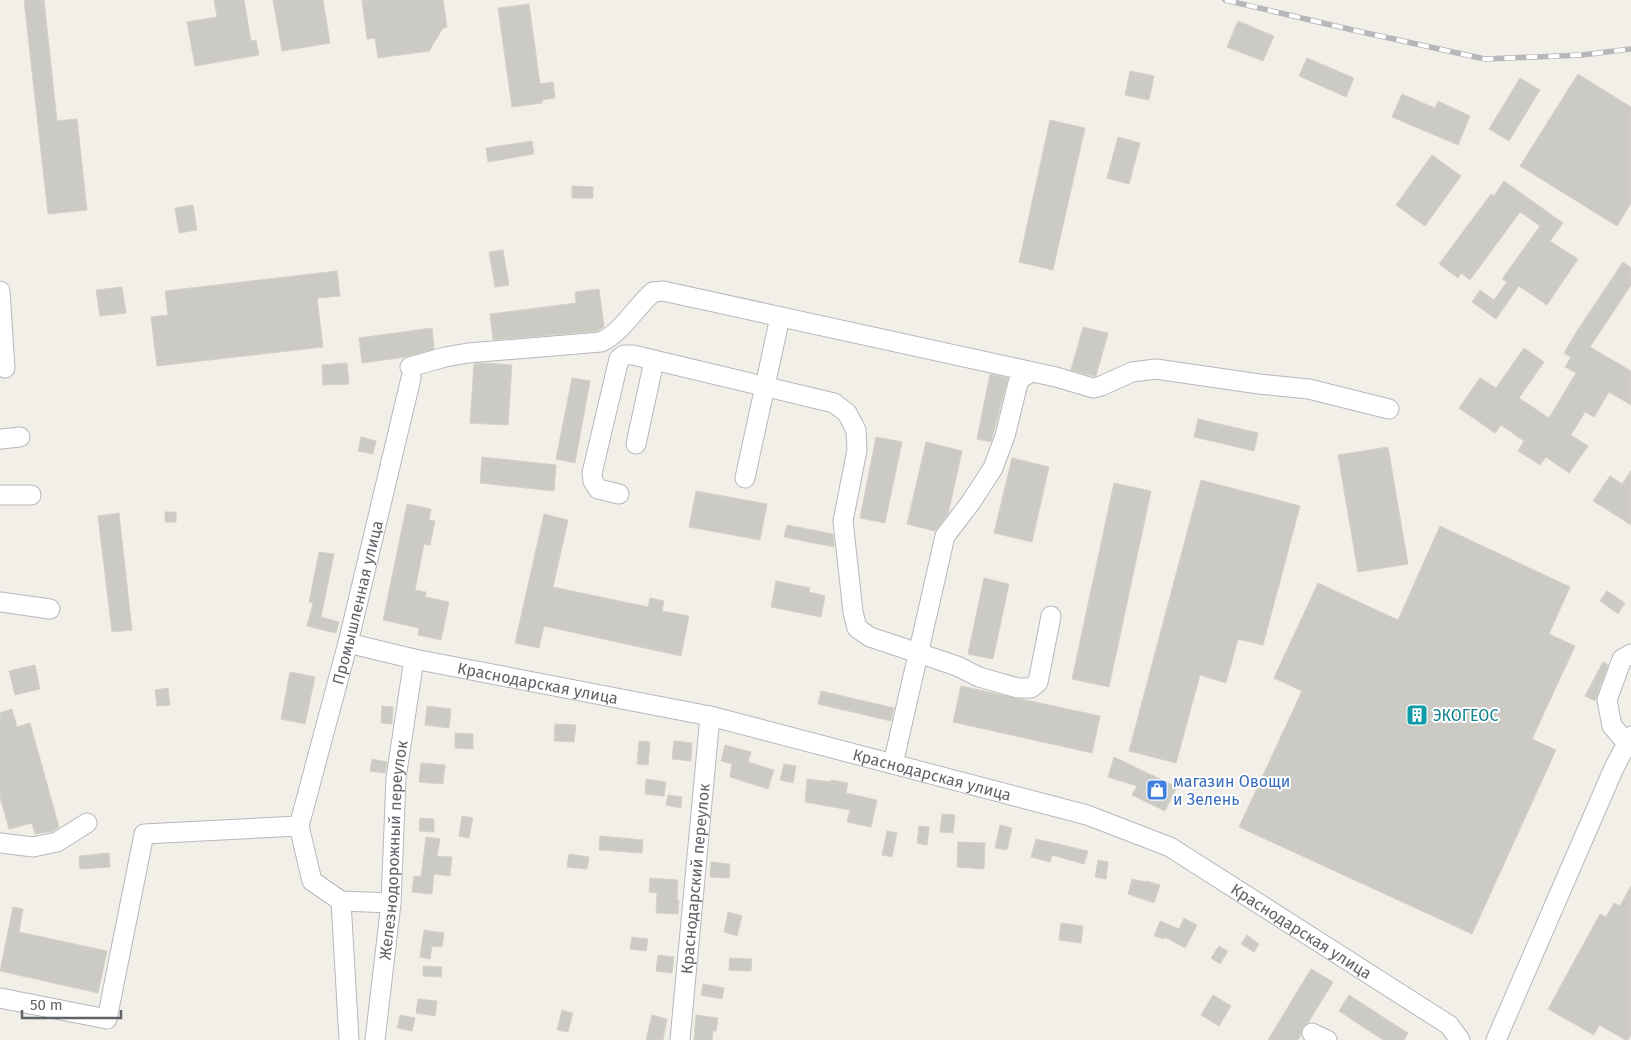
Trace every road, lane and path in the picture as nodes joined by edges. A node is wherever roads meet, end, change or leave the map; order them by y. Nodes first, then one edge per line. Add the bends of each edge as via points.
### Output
1 (0, 291) edge
2 (780, 317) junction
3 (654, 360) junction
4 (5, 368) dead end
5 (1032, 372) junction
6 (765, 387) junction
7 (1389, 409) dead end
8 (20, 437) dead end
9 (0, 439) edge
10 (636, 444) dead end
11 (745, 478) dead end
12 (619, 494) dead end
13 (0, 495) edge
14 (31, 495) dead end
15 (0, 602) edge
16 (50, 609) dead end
17 (1051, 616) dead end
18 (348, 643) junction
19 (918, 653) junction
20 (1631, 654) edge
21 (414, 659) junction
22 (710, 716) junction
23 (1629, 739) edge
24 (893, 764) junction
25 (1623, 769) edge
26 (87, 823) dead end
27 (299, 826) junction
28 (0, 843) edge
29 (341, 901) junction
30 (391, 903) junction
31 (0, 998) edge
32 (349, 1040) edge
33 (375, 1040) edge
34 (680, 1040) edge
35 (1460, 1040) edge
36 (1496, 1040) edge

1 - 4 street
2 - 5 street
2 - 6 street
2 - 18 street, Промышленная улица via 663,291 653,292 616,333 601,342 445,356 411,373
3 - 6 street
3 - 10 street
3 - 12 street via 624,355 619,359 592,473 598,489
5 - 7 street via 1093,388 1132,372 1156,369 1309,389
5 - 19 street via 1018,383 993,468 945,536
6 - 11 street
6 - 19 street via 834,403 847,413 856,430 857,450 842,521 857,628 870,637
8 - 9 street
13 - 14 street
15 - 16 street
17 - 19 street via 1038,682 1030,688 978,677
18 - 21 street, Краснодарская улица
18 - 27 street, Промышленная улица
19 - 24 street
20 - 23 street via 1622,659 1607,700 1612,726
21 - 22 street, Краснодарская улица
21 - 30 street, Железнодорожный переулок via 396,778
22 - 24 street, Краснодарская улица
22 - 34 street, Краснодарский переулок
23 - 25 street
24 - 35 street, Краснодарская улица via 1087,815 1170,847 1449,1025
25 - 36 street
26 - 28 street via 57,842 32,847
27 - 29 street via 312,881
27 - 31 street via 144,834 107,1019
29 - 30 street
29 - 32 street
30 - 33 street, Железнодорожный переулок

